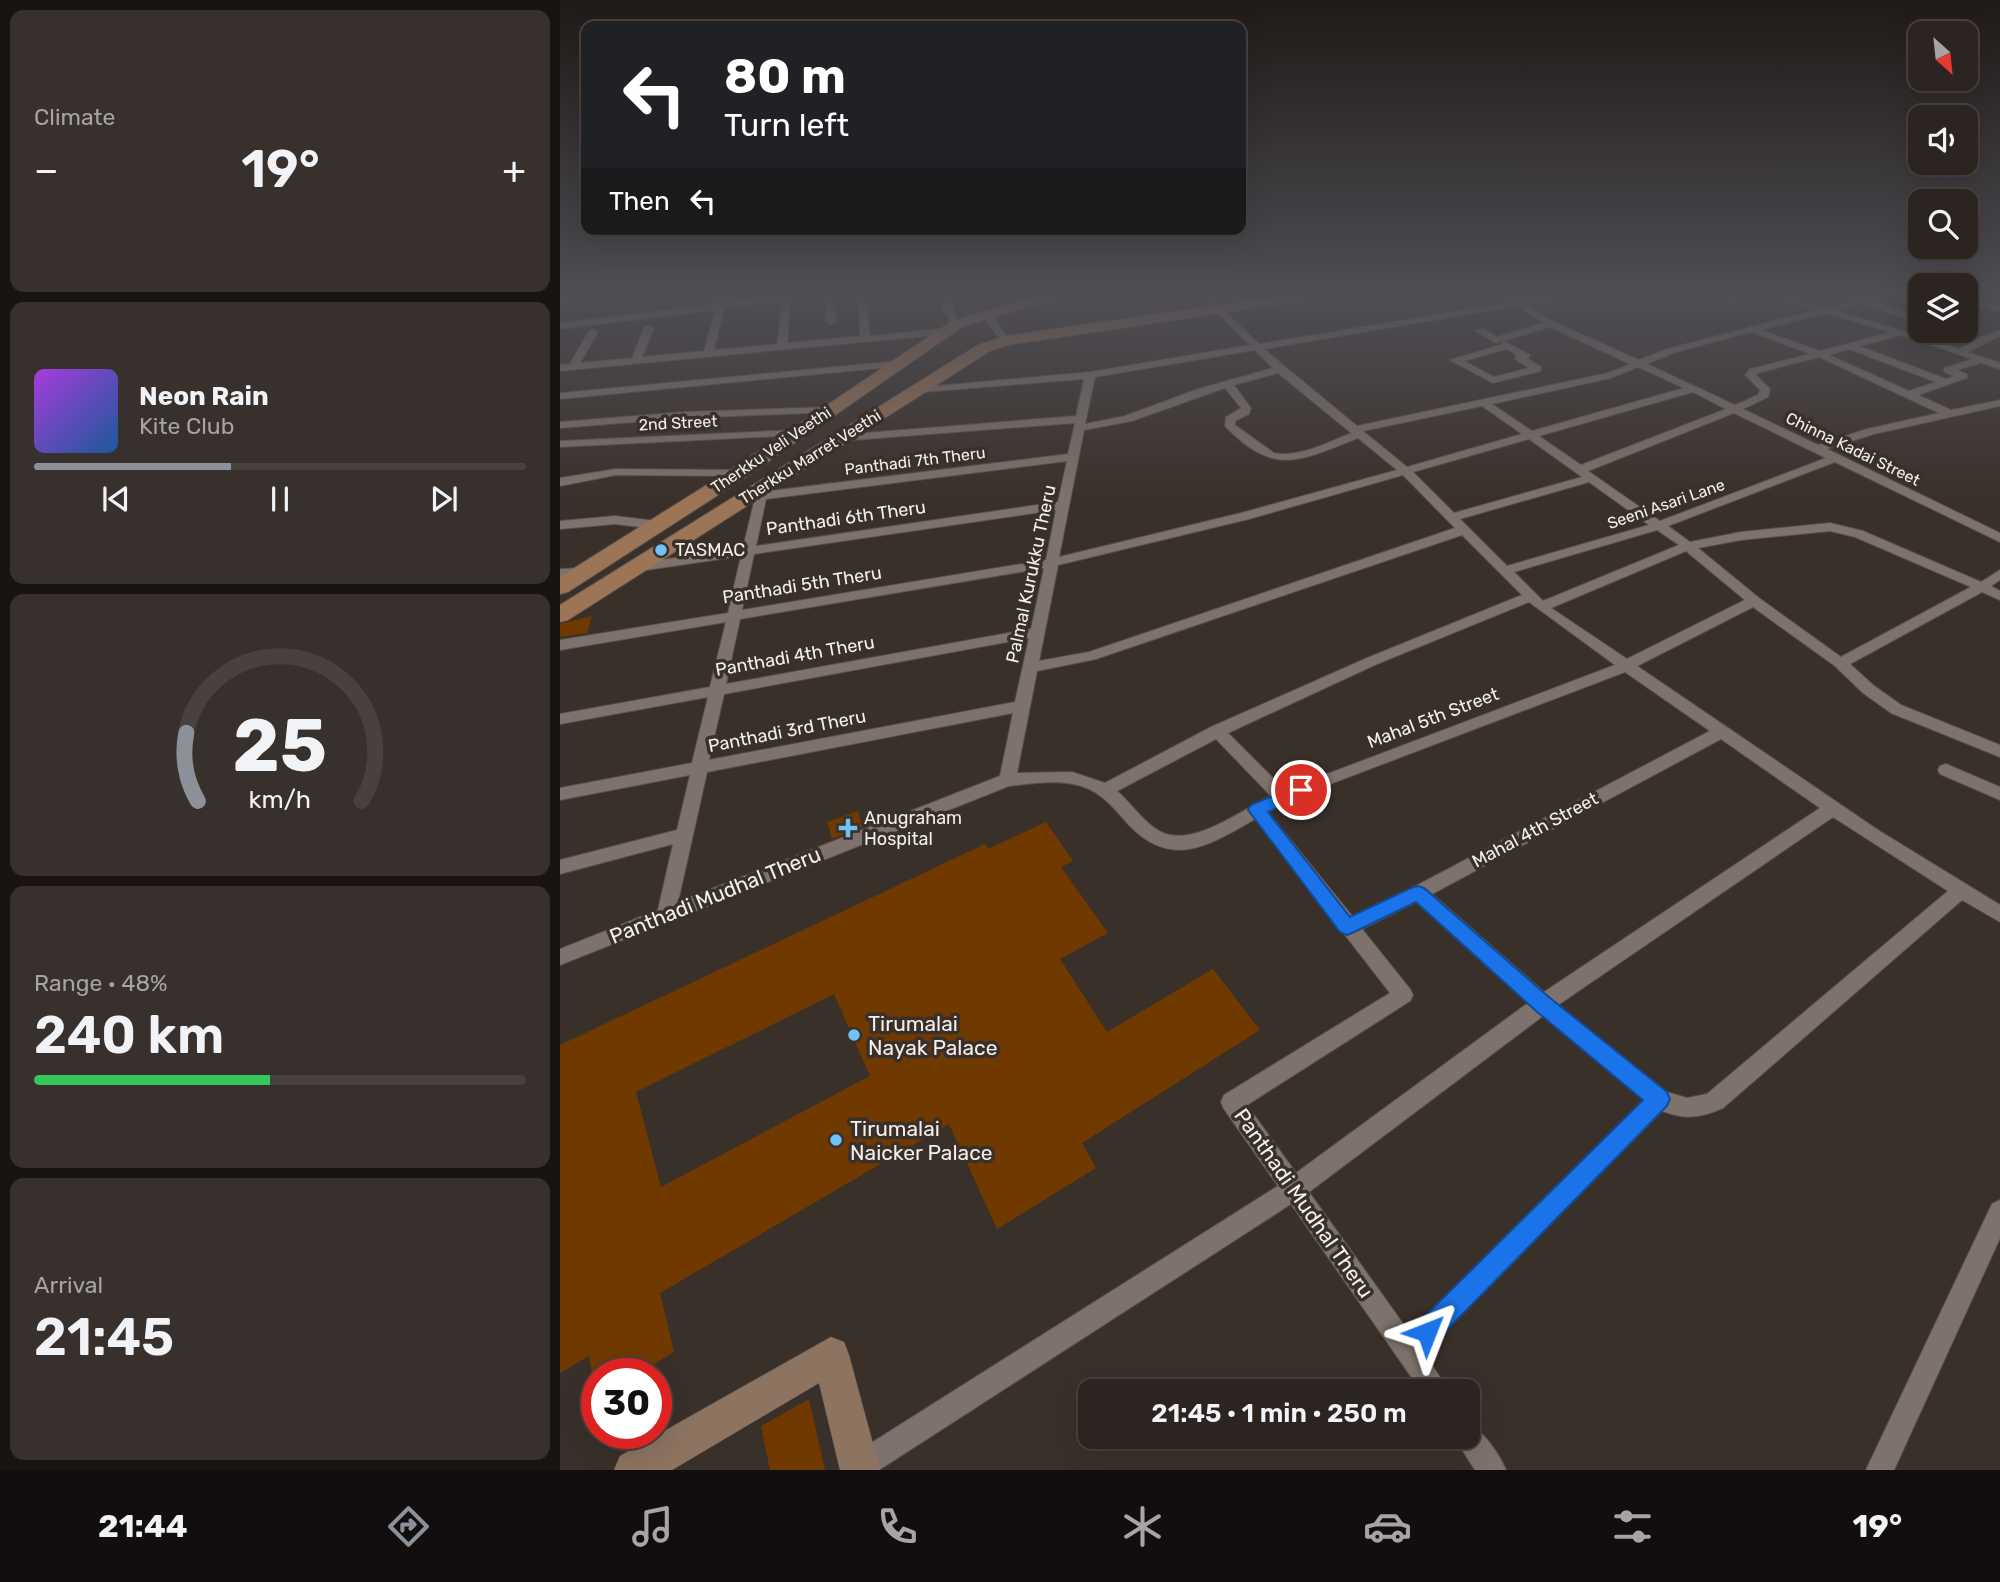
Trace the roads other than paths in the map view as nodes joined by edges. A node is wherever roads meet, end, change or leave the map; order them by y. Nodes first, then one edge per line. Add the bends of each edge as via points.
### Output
1 (576, 363) edge
2 (619, 363) edge
3 (961, 363) edge
4 (1163, 363) edge
5 (1272, 363) edge
6 (1460, 363) edge
7 (1526, 363) edge
8 (1635, 363) edge
9 (1645, 363) edge
10 (1787, 363) edge
11 (1840, 363) edge
12 (1894, 363) edge
13 (1972, 363) edge
14 (898, 364) joint
15 (1640, 365) junction
16 (573, 367) junction
17 (560, 368) edge
18 (1280, 369) junction
19 (1536, 369) junction
20 (1090, 375) junction
21 (1943, 381) junction
22 (1228, 385) junction
23 (1563, 386) junction
24 (1694, 389) junction
25 (915, 391) junction
26 (1912, 394) junction
27 (560, 396) edge
28 (1483, 402) junction
29 (2000, 403) edge
30 (1733, 408) junction
31 (831, 410) junction
32 (1948, 413) junction
33 (1080, 423) junction
34 (560, 425) edge
35 (1356, 432) junction
36 (797, 433) junction
37 (1533, 436) junction
38 (840, 438) junction
39 (560, 444) edge
40 (1816, 449) junction
41 (1073, 457) junction
42 (1835, 458) junction
43 (1403, 469) junction
44 (738, 472) junction
45 (1584, 474) junction
46 (560, 481) edge
47 (756, 495) junction
48 (1063, 505) junction
49 (1452, 518) junction
50 (560, 525) edge
51 (656, 526) junction
52 (1658, 526) junction
53 (1463, 530) junction
54 (2000, 538) edge
55 (1688, 546) junction
56 (749, 550) junction
57 (1051, 563) junction
58 (634, 568) junction
59 (1504, 571) junction
60 (584, 572) junction
61 (560, 573) edge
62 (2000, 574) edge
63 (560, 587) edge
64 (1982, 587) junction
65 (2000, 596) edge
66 (1754, 601) junction
67 (1535, 602) junction
68 (560, 615) edge
69 (734, 616) junction
70 (1037, 632) junction
71 (560, 645) edge
72 (1840, 663) junction
73 (1625, 666) junction
74 (1030, 667) junction
75 (718, 690) junction
76 (1022, 706) junction
77 (560, 719) edge
78 (1217, 731) junction
79 (1722, 731) junction
80 (2000, 751) edge
81 (700, 767) junction
82 (1946, 770) dead end
83 (1007, 780) junction
84 (1105, 790) junction
85 (560, 794) edge
86 (2000, 794) edge
87 (1283, 798) junction
88 (1833, 808) junction
89 (1257, 810) junction
90 (685, 834) junction
91 (560, 867) edge
92 (1961, 890) junction
93 (1418, 893) junction
94 (2000, 914) edge
95 (666, 915) junction
96 (1347, 927) junction
97 (560, 957) edge
98 (1543, 1004) junction
99 (1659, 1099) junction
100 (1294, 1189) junction
101 (2000, 1212) edge
102 (1408, 1351) junction
103 (1428, 1379) edge
104 (1476, 1449) edge
105 (860, 1468) edge
106 (1489, 1469) edge
107 (634, 1470) edge
108 (1880, 1470) edge

1 - 16 street
2 - 16 street
3 - 25 main road, Therkku Marret Veethi
4 - 20 street
5 - 18 street
6 - 19 street via 1493,380
7 - 19 street
8 - 15 street, Chinna Kadai Street
9 - 15 street
10 - 30 street via 1754,371 1750,375 1765,394
11 - 26 street
12 - 21 street
13 - 21 street via 1948,370 1963,376
14 - 27 street
14 - 31 main road, Therkku Veli Veethi
15 - 23 street
15 - 24 street, Chinna Kadai Street
16 - 17 street
18 - 22 street
18 - 35 street
19 - 23 street
20 - 25 street
20 - 33 street, Palmal Kurukku Theru
21 - 26 street
22 - 33 street via 1128,419
22 - 35 street via 1246,408 1230,419 1230,426 1271,456 1296,456
23 - 28 street
24 - 30 street, Chinna Kadai Street
24 - 37 street, Panthadi 5th Theru
25 - 38 main road, Therkku Marret Veethi
26 - 32 street
28 - 35 street
28 - 37 street
29 - 32 street
30 - 40 street, Chinna Kadai Street
30 - 45 street
31 - 34 street
31 - 36 main road, Therkku Veli Veethi
32 - 40 street
33 - 38 street
33 - 41 street, Palmal Kurukku Theru
35 - 43 street
36 - 39 street, 2nd Street
36 - 44 main road, Therkku Veli Veethi
37 - 43 street, Panthadi 5th Theru
37 - 45 street
38 - 47 main road, Therkku Marret Veethi
40 - 42 street, Chinna Kadai Street
41 - 47 street, Panthadi 7th Theru
41 - 48 street, Palmal Kurukku Theru
42 - 52 street, Seeni Asari Lane
42 - 54 street, Chinna Kadai Street
43 - 49 street
43 - 57 street, Panthadi 5th Theru via 1245,516
44 - 46 street via 616,472
44 - 51 main road, Therkku Veli Veethi
45 - 49 street
45 - 52 street
47 - 56 street
47 - 58 main road, Therkku Marret Veethi
48 - 56 street, Panthadi 6th Theru
48 - 57 street, Palmal Kurukku Theru
49 - 53 street
50 - 51 street via 615,520
51 - 60 main road, Therkku Veli Veethi
52 - 55 street
52 - 59 street, Seeni Asari Lane
53 - 59 street
53 - 74 street via 1091,656
55 - 64 street via 1741,536 1843,528
55 - 66 street
55 - 67 street
56 - 58 street, Panthadi 6th Theru
56 - 69 street
57 - 69 street, Panthadi 5th Theru
57 - 70 street, Palmal Kurukku Theru
58 - 68 main road, Therkku Marret Veethi
59 - 67 street
60 - 61 street
60 - 63 main road, Therkku Veli Veethi
62 - 64 street
64 - 65 street
64 - 72 street
66 - 72 street
66 - 73 street, Mahal 5th Street
67 - 73 street
67 - 78 street via 1372,661
69 - 71 street, Panthadi 5th Theru
69 - 75 street
70 - 74 street, Palmal Kurukku Theru
70 - 75 street, Panthadi 4th Theru
72 - 80 street via 1896,709
73 - 79 street
73 - 87 street, Mahal 5th Street
74 - 76 street, Palmal Kurukku Theru
75 - 77 street, Panthadi 4th Theru
75 - 81 street
76 - 81 street, Panthadi 3rd Theru
76 - 83 street, Palmal Kurukku Theru
78 - 84 street
78 - 87 street
79 - 88 street
79 - 93 street, Mahal 4th Street
81 - 85 street, Panthadi 3rd Theru
81 - 90 street
82 - 86 street
83 - 84 street, Panthadi Mudhal Theru via 1071,778
83 - 95 street, Panthadi Mudhal Theru
84 - 89 street, Panthadi Mudhal Theru via 1153,837 1166,843 1184,844 1201,838
87 - 89 street, Mahal 5th Street
88 - 92 street
88 - 98 street
89 - 96 street, Panthadi Mudhal Theru
90 - 91 street
90 - 95 street
92 - 94 street
92 - 99 street via 1715,1101 1682,1109
93 - 96 street, Mahal 4th Street
93 - 98 street
95 - 97 street, Panthadi Mudhal Theru
96 - 100 street, Panthadi Mudhal Theru via 1403,995 1233,1102
98 - 99 street
98 - 100 street
99 - 102 street
100 - 102 street, Panthadi Mudhal Theru
100 - 105 street
101 - 108 street
102 - 103 street, Panthadi Mudhal Theru
104 - 106 street
105 - 107 street via 831,1354

